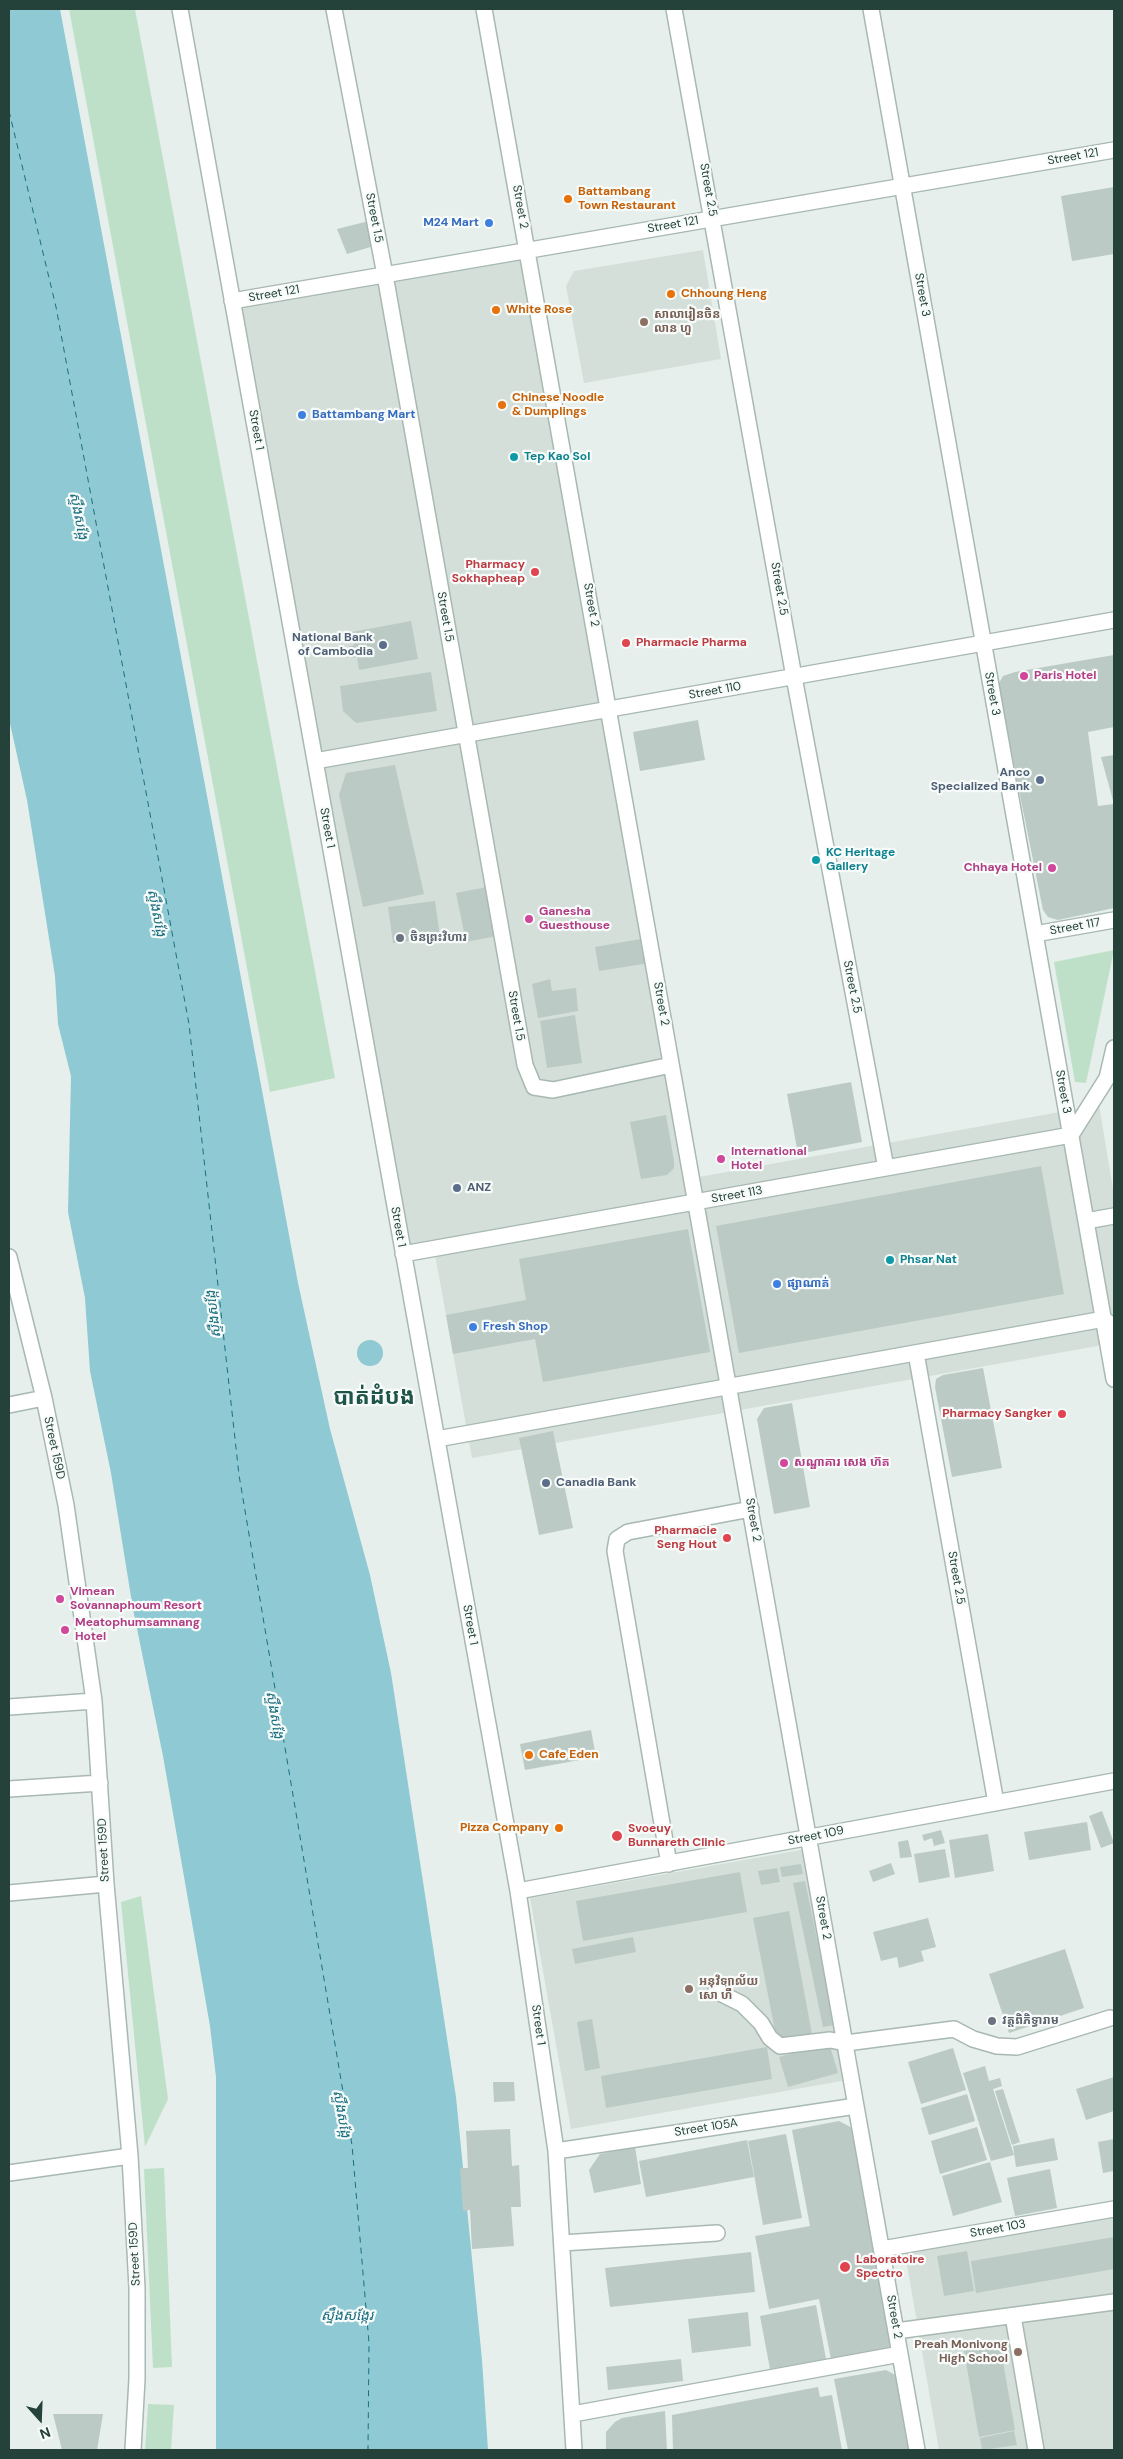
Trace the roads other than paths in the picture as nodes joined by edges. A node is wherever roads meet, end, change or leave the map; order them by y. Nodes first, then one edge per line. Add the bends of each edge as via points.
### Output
1 (180, 9) edge
2 (334, 9) edge
3 (484, 9) edge
4 (674, 9) edge
5 (871, 9) edge
6 (1114, 150) edge
7 (903, 187) junction
8 (713, 218) junction
9 (527, 250) junction
10 (385, 275) junction
11 (232, 301) junction
12 (1114, 620) edge
13 (983, 642) junction
14 (794, 677) junction
15 (609, 709) junction
16 (466, 735) junction
17 (315, 761) junction
18 (1114, 920) edge
19 (1035, 934) junction
20 (1114, 1048) edge
21 (671, 1065) junction
22 (1071, 1135) junction
23 (886, 1168) junction
24 (697, 1202) junction
25 (1114, 1216) edge
26 (1086, 1221) junction
27 (403, 1254) junction
28 (9, 1257) edge
29 (1109, 1324) edge
30 (916, 1353) junction
31 (1114, 1379) edge
32 (730, 1386) junction
33 (44, 1398) junction
34 (9, 1405) edge
35 (436, 1439) junction
36 (751, 1509) junction
37 (94, 1701) junction
38 (9, 1706) edge
39 (1114, 1781) edge
40 (100, 1783) junction
41 (9, 1789) edge
42 (996, 1803) junction
43 (809, 1837) junction
44 (669, 1864) junction
45 (106, 1884) junction
46 (518, 1891) junction
47 (9, 1893) edge
48 (716, 1991) dead end
49 (1110, 2018) dead end
50 (846, 2044) junction
51 (856, 2106) junction
52 (556, 2150) junction
53 (130, 2156) junction
54 (9, 2173) edge
55 (1114, 2209) edge
56 (717, 2233) dead end
57 (562, 2243) junction
58 (882, 2249) junction
59 (1114, 2302) edge
60 (1013, 2316) junction
61 (896, 2331) junction
62 (900, 2354) junction
63 (573, 2414) junction
64 (133, 2450) edge
65 (574, 2450) edge
66 (917, 2450) edge
67 (1036, 2450) edge

1 - 11 street, Street 1
2 - 10 street, Street 1.5
3 - 9 street, Street 2
4 - 8 street, Street 2.5
5 - 7 street, Street 3
6 - 7 street, Street 121
7 - 8 street, Street 121
7 - 13 street, Street 3
8 - 9 street, Street 121
8 - 14 street, Street 2.5
9 - 10 street, Street 121
9 - 15 street, Street 2
10 - 11 street, Street 121
10 - 16 street, Street 1.5
11 - 17 street, Street 1
12 - 13 street, Street 110
13 - 14 street, Street 110
13 - 19 street, Street 3
14 - 15 street, Street 110
14 - 23 street, Street 2.5
15 - 16 street, Street 110
15 - 21 street, Street 2
16 - 17 street, Street 110
16 - 21 street, Street 1.5 via 525,1065 534,1087 553,1090
17 - 27 street, Street 1
18 - 19 street, Street 117
19 - 22 street, Street 3
20 - 22 street via 1107,1078
21 - 24 street, Street 2
22 - 23 street, Street 113
22 - 26 street, Street 3
23 - 24 street, Street 113
24 - 27 street, Street 113
24 - 32 street, Street 2
25 - 26 street
26 - 29 street, Street 3
27 - 35 street, Street 1
28 - 33 street, Street 159D
29 - 30 street
29 - 31 street, Street 3
30 - 32 street
30 - 42 street, Street 2.5
32 - 35 street
32 - 36 street, Street 2
33 - 34 street
33 - 37 street, Street 159D via 66,1505
35 - 46 street, Street 1
36 - 43 street, Street 2
36 - 44 street via 628,1532 617,1538 615,1551
37 - 38 street
37 - 40 street, Street 159D
39 - 42 street, Street 109
40 - 41 street
40 - 45 street, Street 159D
42 - 43 street, Street 109
43 - 44 street, Street 109
43 - 50 street, Street 2
44 - 46 street, Street 109
45 - 47 street
45 - 53 street, Street 159D
46 - 52 street, Street 1
48 - 50 street via 742,2004 780,2046 830,2040
49 - 50 street via 1017,2048 973,2040 954,2029
50 - 51 street, Street 2
51 - 52 street, Street 105A
51 - 58 street, Street 2
52 - 57 street, Street 1
53 - 54 street
53 - 64 street, Street 159D via 137,2288
55 - 58 street, Street 103
56 - 57 street
57 - 63 street, Street 1
58 - 61 street, Street 2
59 - 60 street
60 - 61 street
60 - 67 street
61 - 62 street, Street 2
62 - 63 street
62 - 66 street, Street 2
63 - 65 street, Street 1

